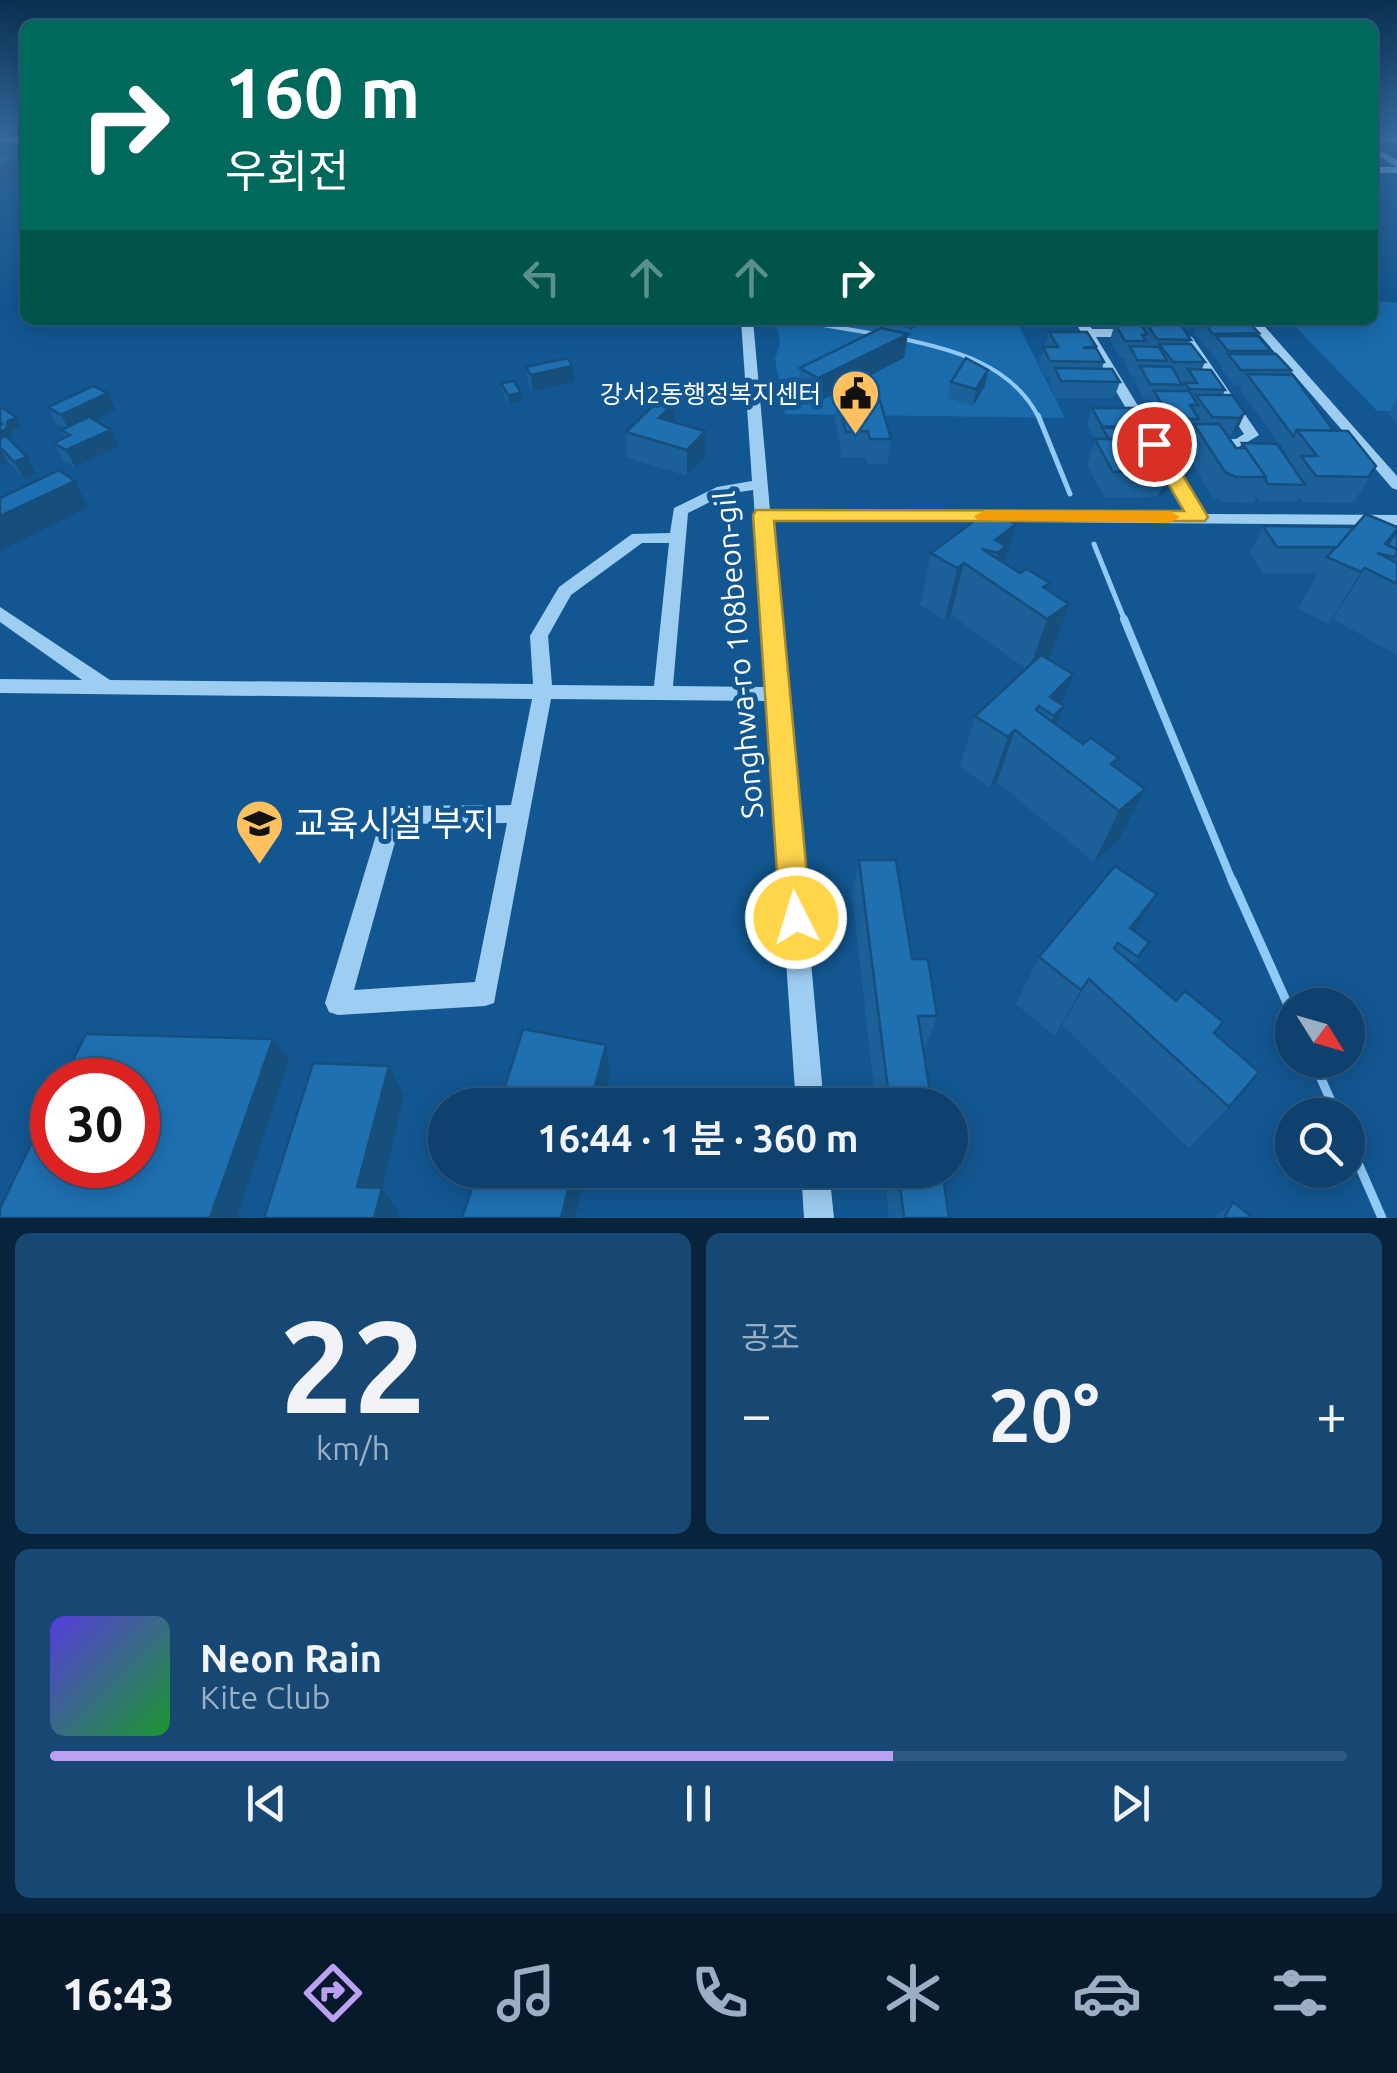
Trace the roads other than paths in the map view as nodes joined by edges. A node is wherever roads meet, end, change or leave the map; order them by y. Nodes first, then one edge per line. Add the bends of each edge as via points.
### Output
1 (748, 325) edge
2 (1257, 325) edge
3 (1084, 326) edge
4 (1154, 444) junction
5 (761, 484) junction
6 (1397, 486) edge
7 (763, 515) junction
8 (1198, 517) junction
9 (1397, 520) edge
10 (677, 538) junction
11 (0, 613) edge
12 (0, 686) edge
13 (106, 687) junction
14 (543, 692) junction
15 (662, 693) junction
16 (778, 694) junction
17 (519, 814) junction
18 (809, 1088) edge
19 (817, 1188) edge
20 (819, 1218) edge

1 - 5 street, Songhwa-ro 108beon-gil
2 - 6 street
3 - 4 street
3 - 4 street via 1188,340 1252,436 1239,443
4 - 8 street
5 - 7 street, Songhwa-ro 108beon-gil
5 - 10 street via 722,490 680,510
7 - 8 street
7 - 16 street, Songhwa-ro 108beon-gil
8 - 9 street
10 - 14 street via 638,538 565,591 539,636
10 - 15 street
11 - 13 street
12 - 13 street
13 - 14 street
14 - 15 street
14 - 17 street
15 - 16 street
16 - 18 street, Songhwa-ro 108beon-gil
17 - 17 street via 485,994 338,1003 392,816
19 - 20 street

